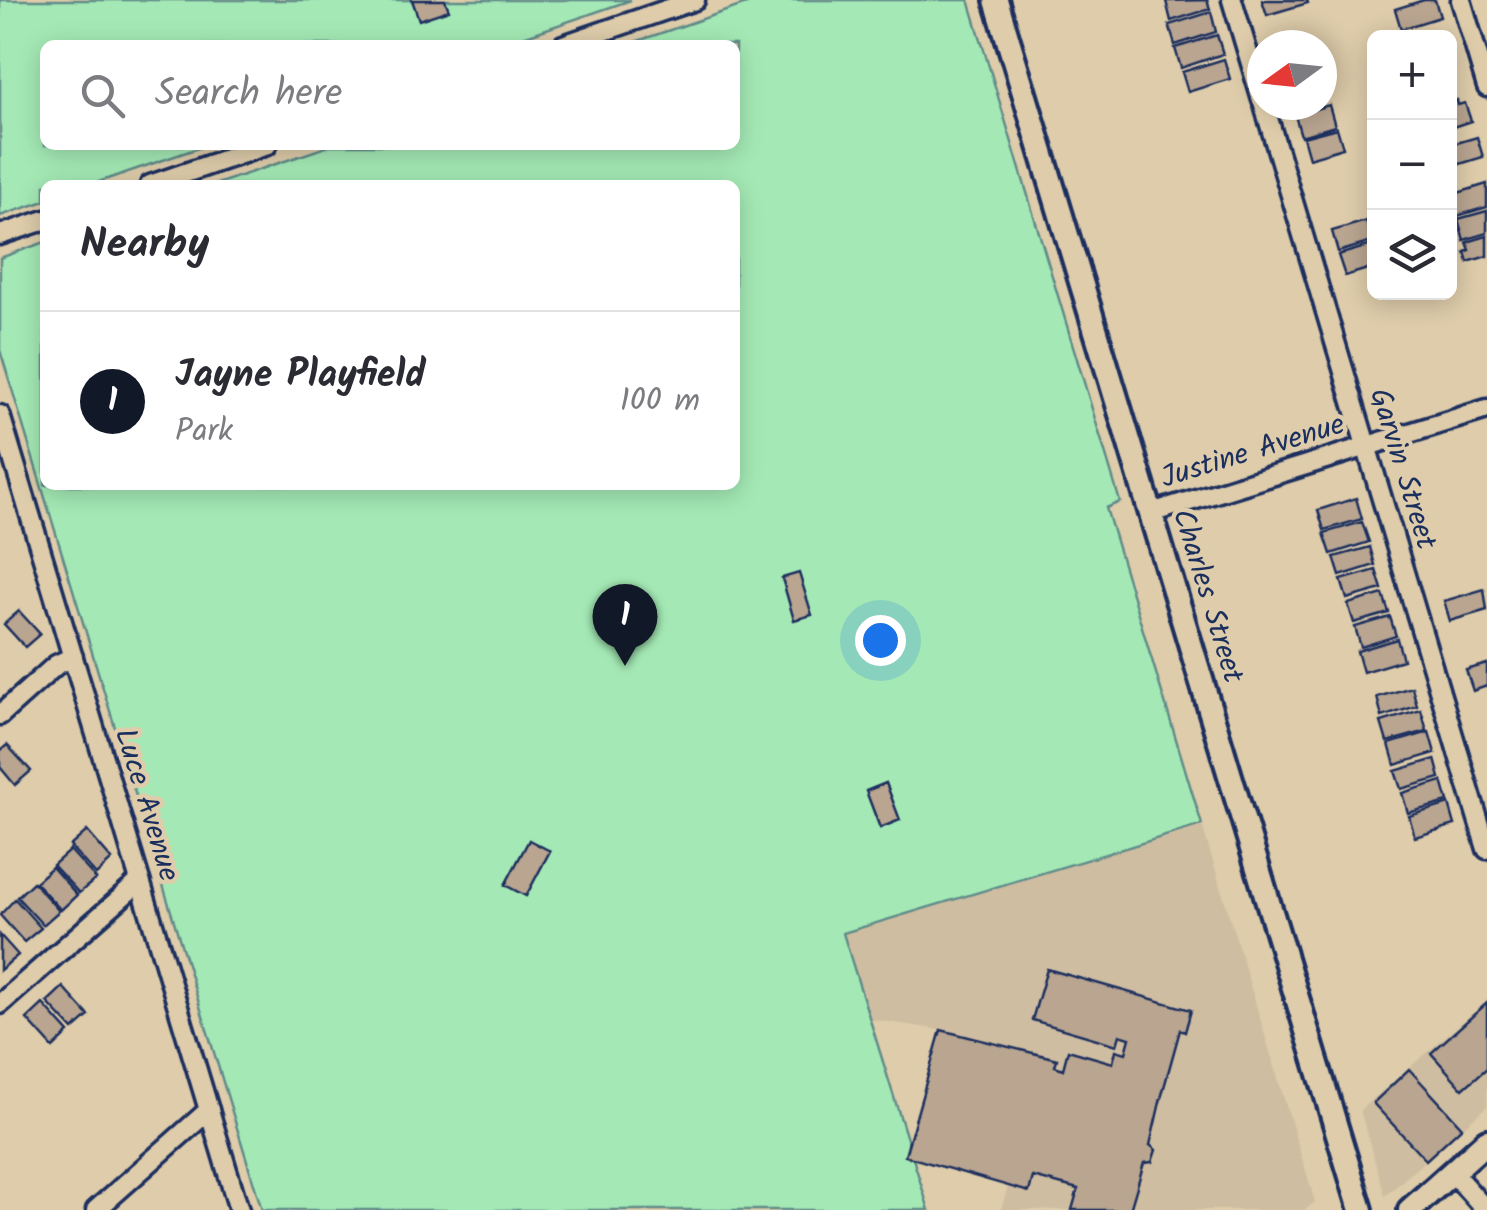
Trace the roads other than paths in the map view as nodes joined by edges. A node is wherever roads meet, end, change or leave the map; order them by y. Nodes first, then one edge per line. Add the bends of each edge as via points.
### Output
1 (695, 0) edge
2 (996, 0) edge
3 (1232, 0) edge
4 (1461, 0) edge
5 (578, 40) edge
6 (1247, 49) edge
7 (1487, 87) edge
8 (1268, 120) edge
9 (252, 150) edge
10 (165, 180) edge
11 (40, 222) edge
12 (0, 235) edge
13 (1487, 409) edge
14 (1, 421) edge
15 (1366, 446) junction
16 (1151, 513) junction
17 (73, 658) junction
18 (0, 715) edge
19 (1487, 850) edge
20 (140, 880) junction
21 (0, 1004) edge
22 (209, 1110) junction
23 (1487, 1142) edge
24 (1452, 1172) junction
25 (96, 1210) edge
26 (239, 1210) edge
27 (1361, 1210) edge
28 (1410, 1210) edge
29 (1486, 1210) edge

1 - 5 street
2 - 16 street, Charles Street
3 - 6 street, Garvin Street
4 - 7 street
8 - 15 street, Garvin Street
9 - 10 street
11 - 12 street
13 - 15 street, Justine Avenue
14 - 17 street, Luce Avenue
15 - 16 street, Justine Avenue
15 - 19 street, Garvin Street
16 - 27 street, Charles Street
17 - 18 street
17 - 20 street, Luce Avenue
20 - 21 street
20 - 22 street, Luce Avenue
22 - 25 street
22 - 26 street, Luce Avenue
23 - 24 street
24 - 28 street
24 - 29 street

